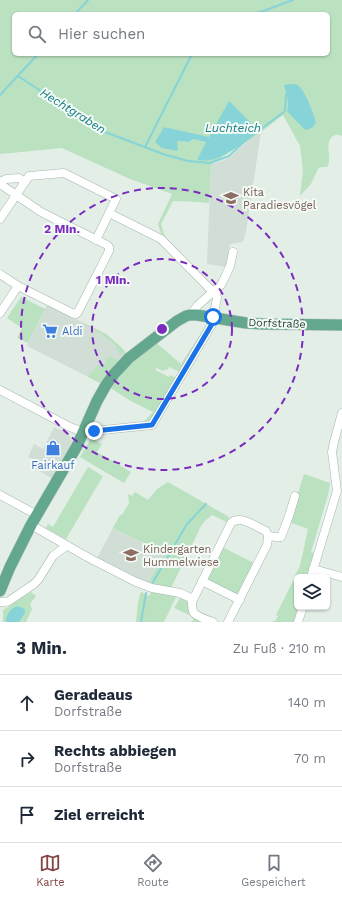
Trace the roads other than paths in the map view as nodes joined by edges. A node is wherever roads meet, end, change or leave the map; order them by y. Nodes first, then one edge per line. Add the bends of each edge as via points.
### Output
1 (25, 182) junction
2 (16, 195) junction
3 (115, 216) dead end
4 (0, 219) edge
5 (96, 240) junction
6 (233, 252) dead end
7 (0, 274) edge
8 (18, 286) junction
9 (215, 291) junction
10 (0, 313) edge
11 (190, 315) junction
12 (213, 321) junction
13 (342, 325) edge
14 (0, 390) edge
15 (342, 413) edge
16 (83, 432) junction
17 (339, 475) edge
18 (0, 495) edge
19 (295, 496) dead end
20 (37, 515) junction
21 (31, 525) junction
22 (268, 536) junction
23 (54, 538) junction
24 (66, 546) junction
25 (53, 556) junction
26 (312, 573) edge
27 (342, 577) edge
28 (202, 581) junction
29 (0, 591) edge
30 (193, 599) junction
31 (240, 600) junction
32 (0, 602) edge
33 (302, 610) edge
34 (212, 622) edge
35 (228, 622) edge
36 (298, 622) edge

1 - 2 street
1 - 2 street via 18,178 2,181 3,186
1 - 5 street via 29,176 64,173 116,199
2 - 4 street
2 - 5 street via 41,212
3 - 9 street via 161,239
5 - 8 street via 107,245 108,251 76,314
6 - 9 street via 225,277
7 - 8 street
8 - 10 street
9 - 11 street
9 - 12 street
11 - 12 main road, Dorfstraße
11 - 16 main road via 180,319 134,354 114,374 103,390
12 - 13 main road, Dorfstraße
12 - 16 street via 152,425
14 - 16 street
15 - 17 street via 332,452
16 - 20 main road
17 - 26 street via 337,490
18 - 20 street
19 - 22 street via 281,537
20 - 21 main road
21 - 23 street
21 - 29 main road
22 - 28 street via 266,531 243,520 238,519 231,523
22 - 31 street via 267,545
23 - 24 street
23 - 25 street
24 - 25 street
24 - 30 street via 136,582
25 - 32 street via 34,584 9,601
26 - 27 street
28 - 30 street
28 - 31 street
30 - 34 street via 194,612
31 - 35 street
33 - 36 street

